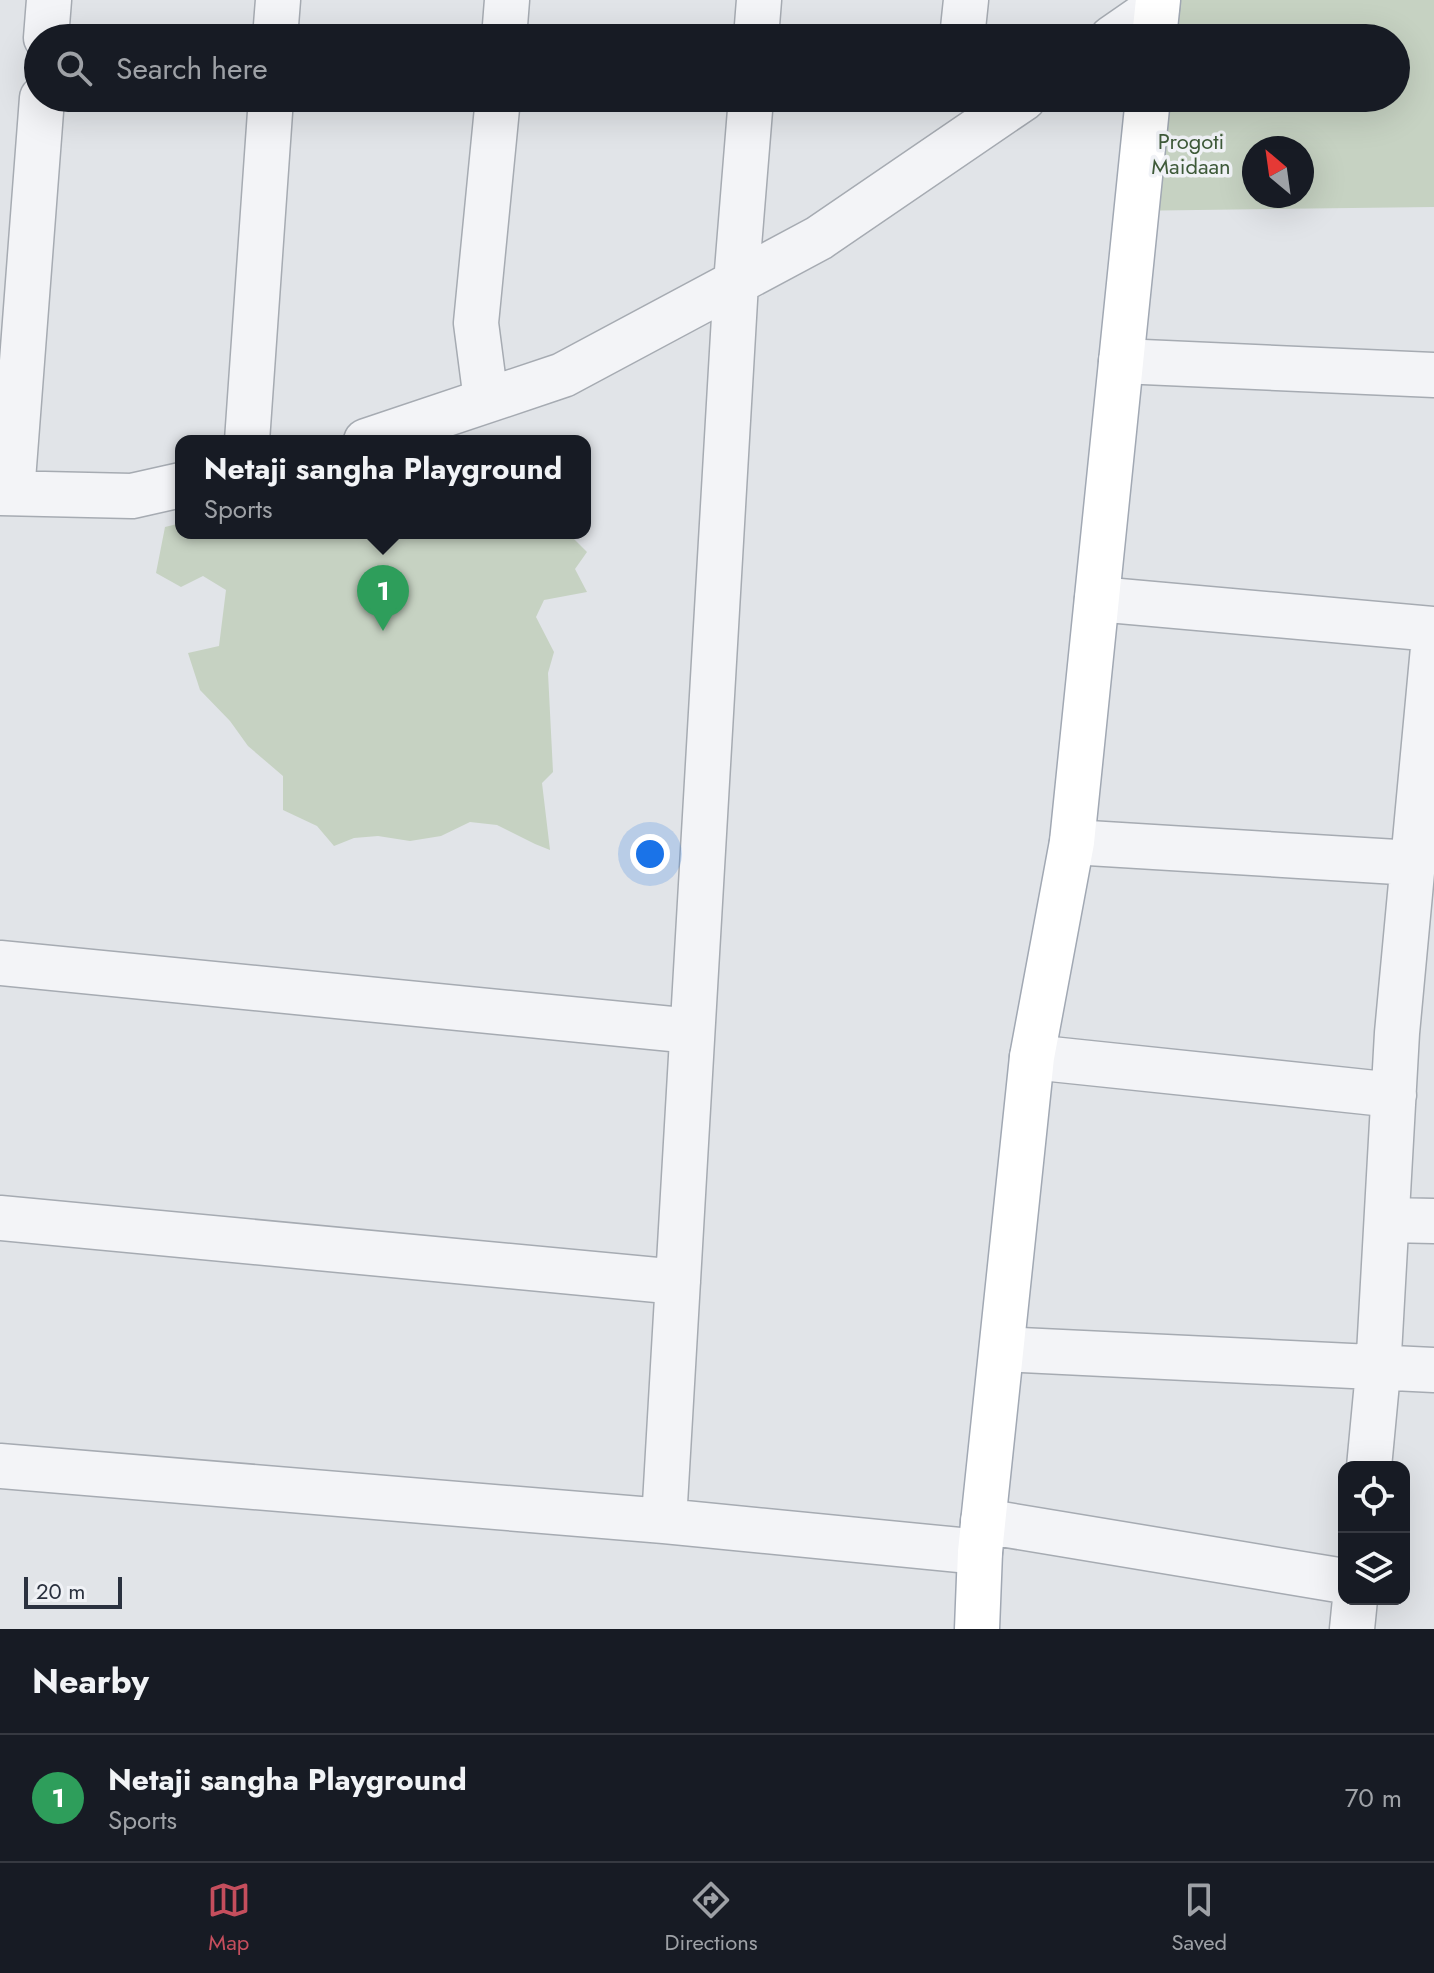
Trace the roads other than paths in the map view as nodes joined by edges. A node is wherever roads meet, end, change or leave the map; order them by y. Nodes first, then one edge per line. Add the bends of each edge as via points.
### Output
1 (49, 0) edge
2 (278, 0) edge
3 (507, 0) edge
4 (759, 0) edge
5 (966, 0) edge
6 (47, 24) edge
7 (276, 24) edge
8 (505, 24) edge
9 (757, 24) edge
10 (963, 24) edge
11 (41, 112) edge
12 (270, 112) edge
13 (497, 112) edge
14 (750, 112) edge
15 (1147, 112) edge
16 (976, 113) edge
17 (736, 283) junction
18 (1121, 361) junction
19 (1434, 375) edge
20 (486, 400) junction
21 (247, 435) edge
22 (384, 435) edge
23 (175, 486) edge
24 (6, 493) edge
25 (1097, 599) junction
26 (1434, 629) edge
27 (1434, 637) edge
28 (1427, 789) edge
29 (1072, 842) junction
30 (1413, 863) junction
31 (0, 963) edge
32 (1416, 1016) edge
33 (692, 1031) junction
34 (1032, 1057) junction
35 (1394, 1095) junction
36 (0, 1218) edge
37 (1387, 1220) junction
38 (1434, 1221) edge
39 (678, 1282) junction
40 (1002, 1349) junction
41 (1378, 1368) junction
42 (1434, 1370) edge
43 (1370, 1461) edge
44 (0, 1466) edge
45 (664, 1521) junction
46 (982, 1536) junction
47 (1338, 1580) edge
48 (1354, 1605) edge
49 (977, 1629) edge
50 (1352, 1629) edge

1 - 6 street
2 - 7 street
3 - 8 street
4 - 9 street
5 - 10 street
11 - 24 street
12 - 21 street
13 - 20 street via 476,323
14 - 17 street
15 - 18 main road
16 - 17 street via 819,238
17 - 20 street via 563,375
17 - 33 street
18 - 19 street
18 - 25 main road
20 - 22 street
23 - 24 street via 132,496
25 - 26 street
25 - 29 main road
27 - 28 street
28 - 30 street
29 - 30 street
29 - 34 main road
30 - 32 street
31 - 33 street
32 - 35 street
33 - 39 street
34 - 35 street
34 - 40 main road
35 - 37 street
36 - 39 street
37 - 38 street
37 - 41 street
39 - 45 street
40 - 41 street
40 - 46 main road
41 - 42 street
41 - 43 street
44 - 45 street
45 - 46 street
46 - 47 street
46 - 49 main road
48 - 50 street

